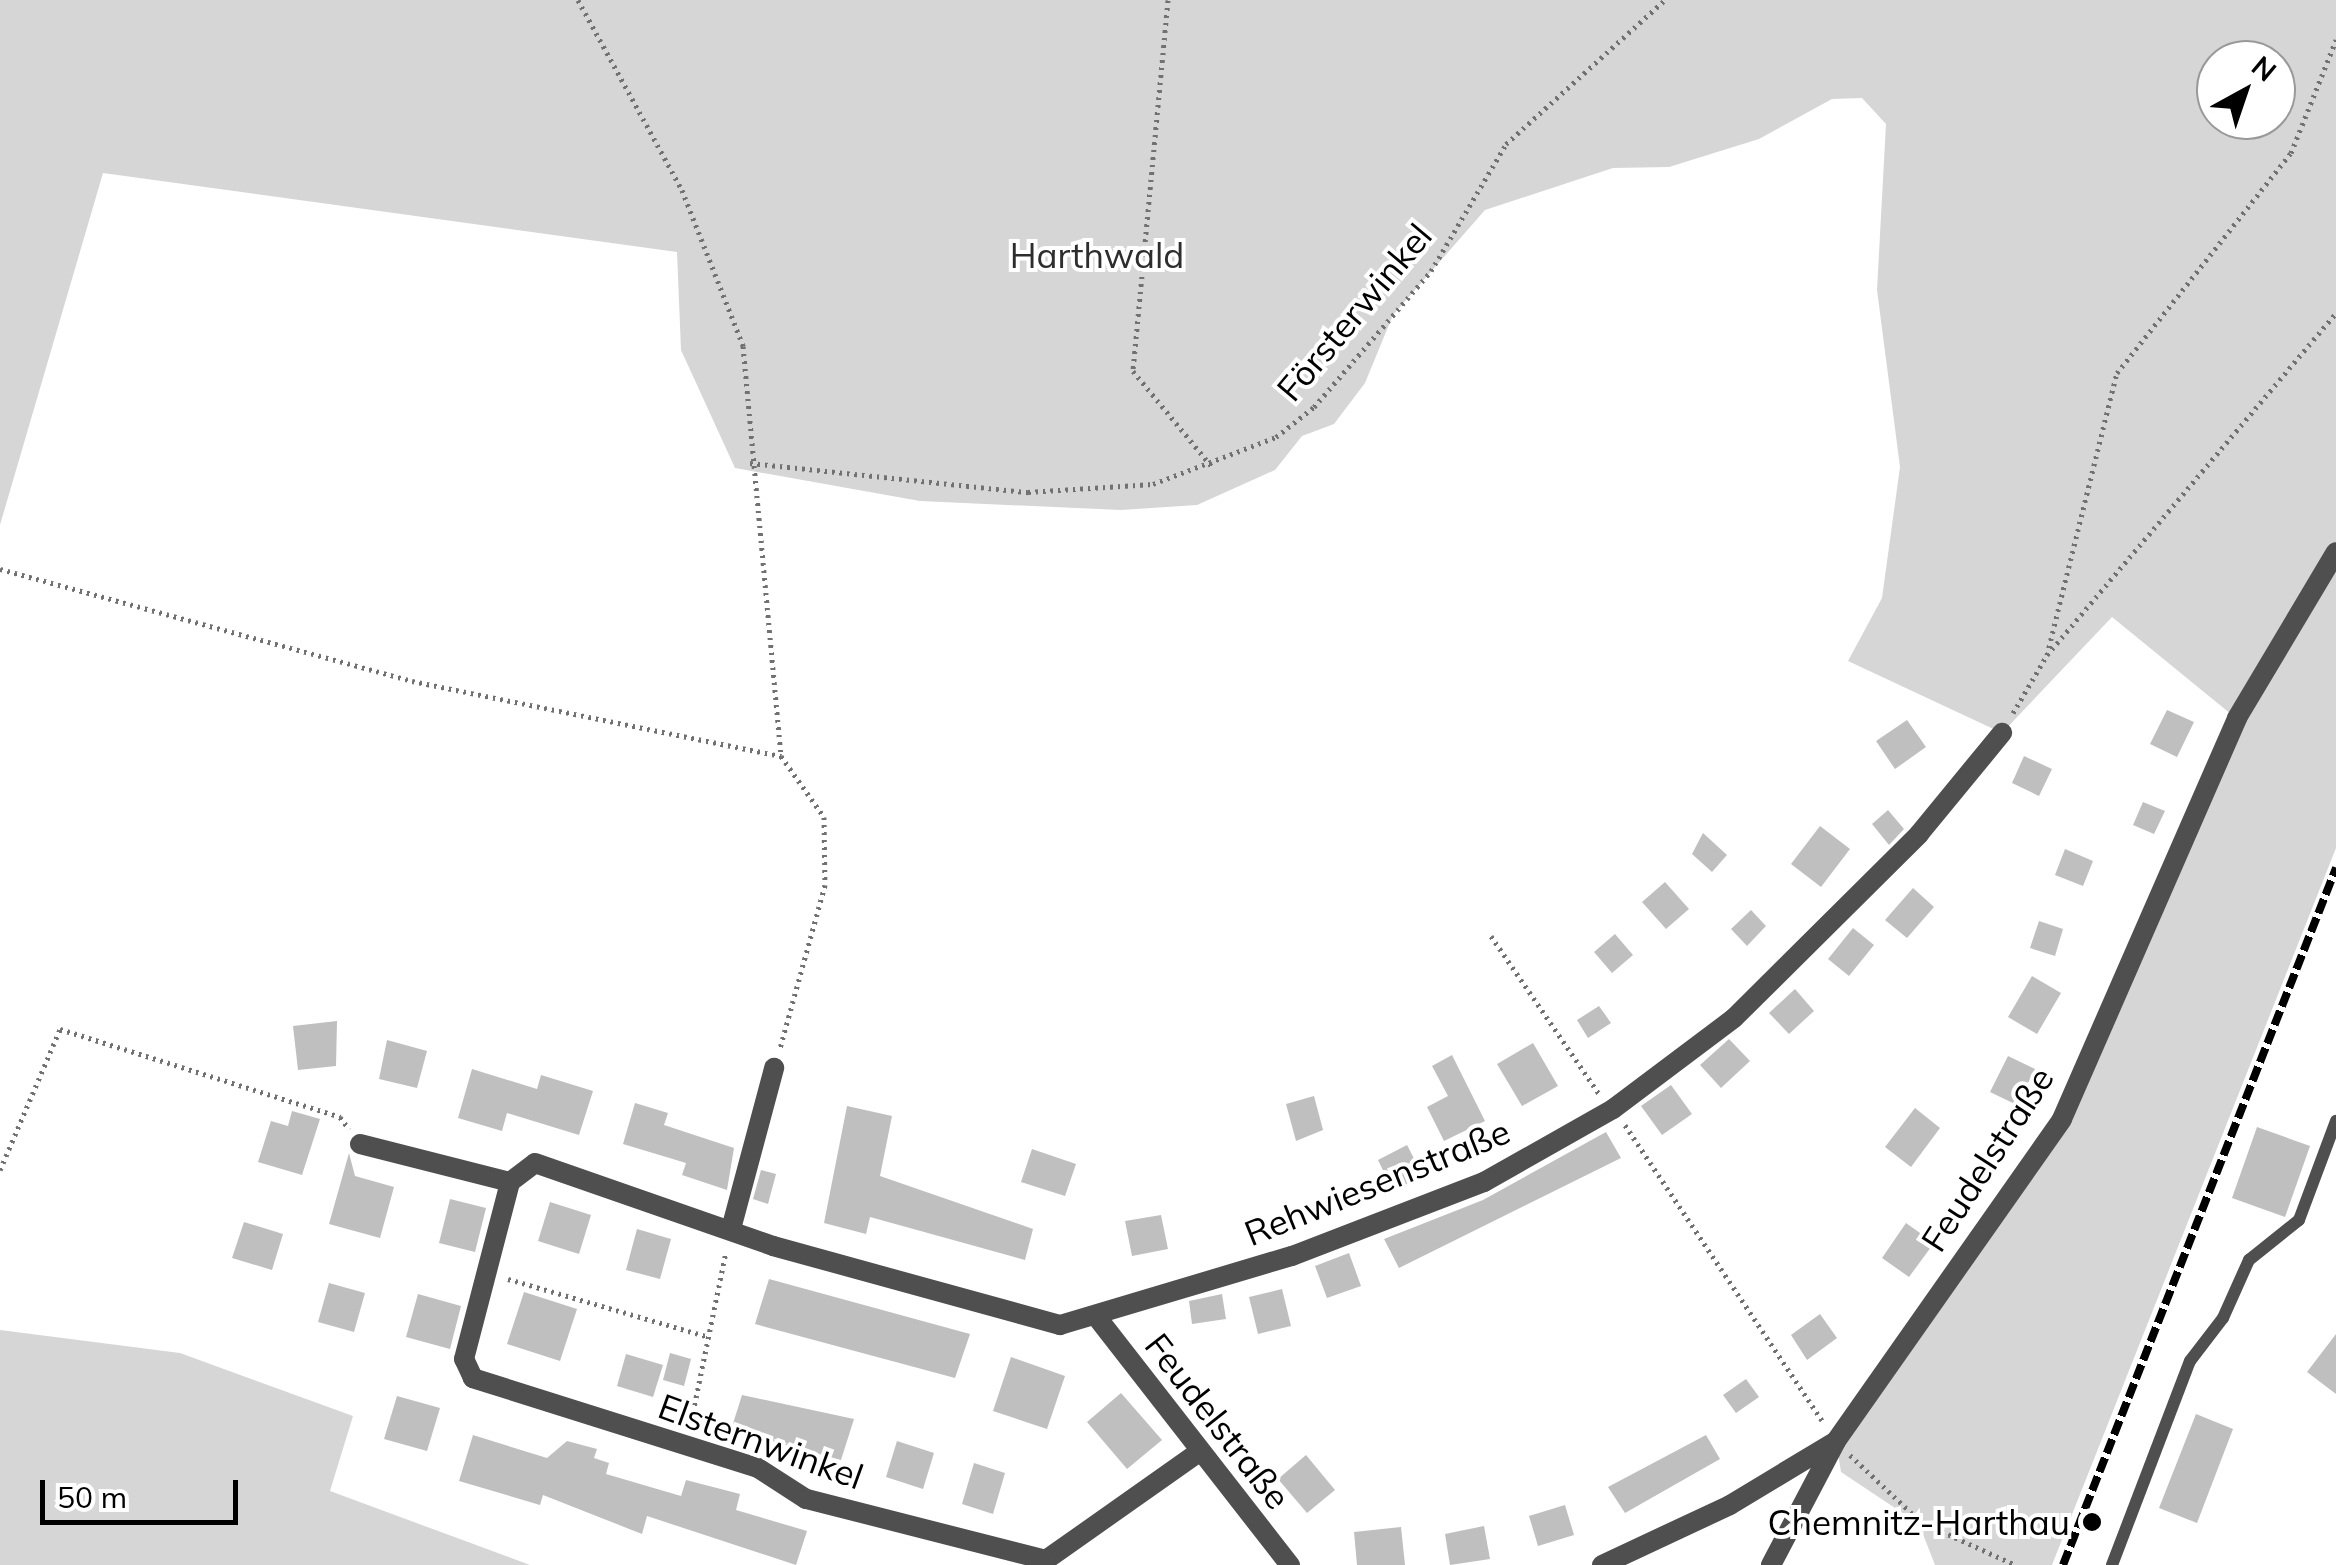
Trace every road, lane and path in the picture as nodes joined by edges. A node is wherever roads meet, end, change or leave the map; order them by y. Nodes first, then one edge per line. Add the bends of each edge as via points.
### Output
1 (578, 0) edge
2 (1168, 0) edge
3 (1665, 0) edge
4 (2336, 40) edge
5 (2336, 313) edge
6 (750, 463) junction
7 (1212, 466) junction
8 (2336, 552) edge
9 (0, 569) edge
10 (2047, 655) junction
11 (2002, 732) joint
12 (782, 756) junction
13 (1491, 936) dead end
14 (774, 1068) joint
15 (1613, 1109) junction
16 (2336, 1121) edge
17 (360, 1144) joint
18 (0, 1170) edge
19 (510, 1182) junction
20 (731, 1230) junction
21 (486, 1273) junction
22 (1096, 1316) junction
23 (709, 1336) junction
24 (686, 1444) junction
25 (1842, 1448) junction
26 (1199, 1452) junction
27 (1290, 1565) edge
28 (1602, 1565) edge
29 (1771, 1565) edge
30 (2016, 1565) edge
31 (2112, 1565) edge

1 - 6 path via 682,190 743,346
2 - 7 path via 1133,371
3 - 7 path, Försterwinkel via 1506,144 1431,271 1314,406
4 - 10 path via 2292,152 2117,373
5 - 10 path
6 - 7 path, Försterwinkel via 1028,492 1153,484
6 - 12 path
8 - 25 street, Feudelstraße via 2237,718 2062,1118
9 - 12 path via 412,682
10 - 11 path
11 - 15 street, Rehwiesenstraße via 1812,948
12 - 14 path via 824,817 824,886
13 - 15 path via 1569,1061
14 - 20 street
15 - 22 street, Rehwiesenstraße via 1484,1182 1292,1256
15 - 25 path
16 - 31 lane via 2299,1220 2249,1260 2224,1318 2190,1360
17 - 18 path via 340,1116 60,1029
17 - 19 street
19 - 20 street via 535,1163
19 - 21 street, Elsternwinkel
20 - 22 street via 1060,1325
20 - 23 path
21 - 23 path
21 - 24 street, Elsternwinkel via 464,1359 473,1378
22 - 26 street, Feudelstraße
23 - 24 path
24 - 26 street, Elsternwinkel via 758,1468 806,1499 1046,1560
25 - 28 street, Feudelstraße
25 - 29 street
25 - 30 path via 1921,1522
26 - 27 street, Feudelstraße

